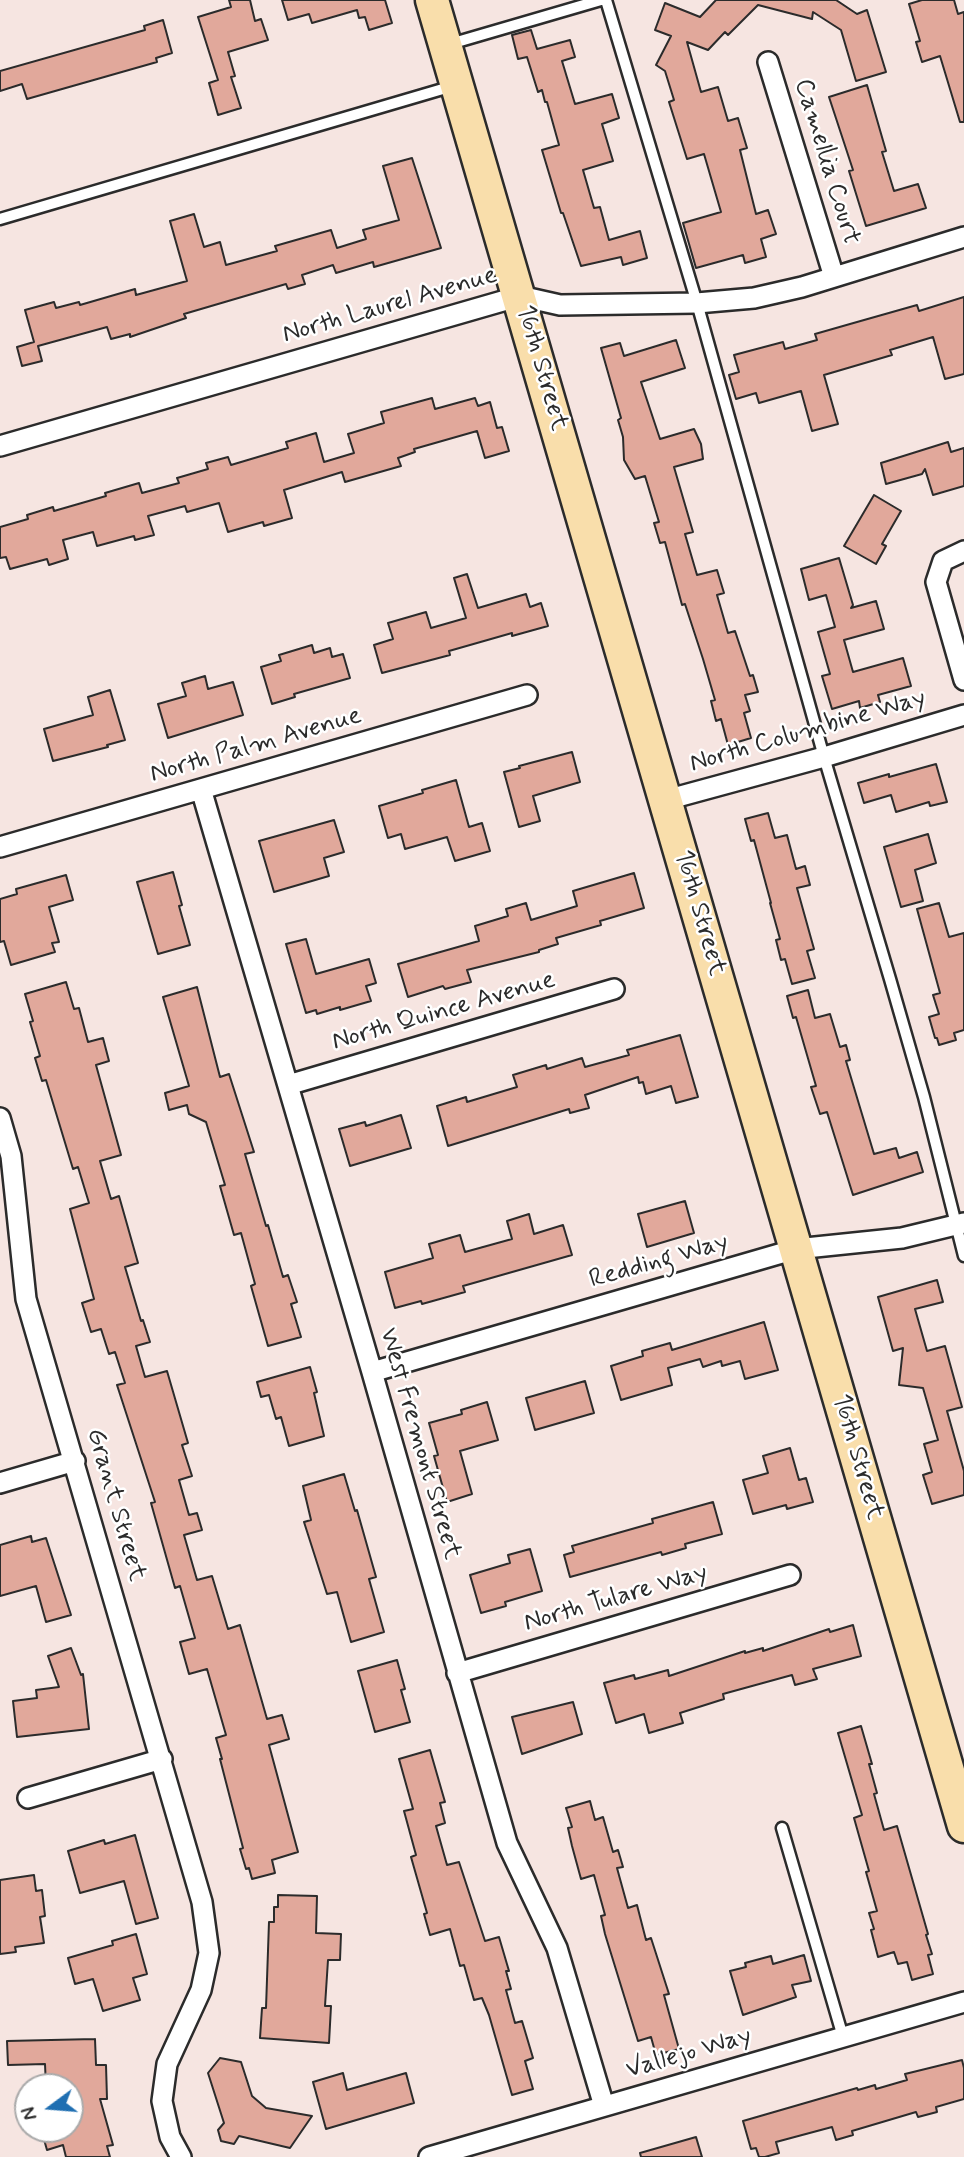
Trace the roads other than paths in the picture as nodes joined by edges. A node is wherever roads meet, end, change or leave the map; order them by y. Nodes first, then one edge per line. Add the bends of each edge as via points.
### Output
1 (432, 0) edge
2 (604, 0) edge
3 (445, 45) junction
4 (768, 62) dead end
5 (457, 85) junction
6 (0, 219) edge
7 (964, 237) edge
8 (834, 276) junction
9 (520, 296) junction
10 (696, 303) junction
11 (0, 446) edge
12 (964, 551) edge
13 (964, 680) edge
14 (527, 695) dead end
15 (964, 715) edge
16 (824, 757) junction
17 (201, 789) junction
18 (666, 800) junction
19 (0, 847) edge
20 (614, 989) dead end
21 (288, 1084) junction
22 (0, 1118) edge
23 (6, 1158) edge
24 (960, 1224) edge
25 (796, 1249) junction
26 (964, 1255) edge
27 (372, 1372) junction
28 (75, 1461) junction
29 (0, 1483) edge
30 (790, 1575) dead end
31 (457, 1673) junction
32 (162, 1759) junction
33 (28, 1798) dead end
34 (964, 1826) edge
35 (782, 1828) dead end
36 (964, 2002) edge
37 (843, 2037) junction
38 (604, 2106) junction
39 (181, 2157) edge
40 (429, 2157) edge

1 - 3 main road, 16th Street
2 - 3 lane
2 - 10 lane
3 - 5 main road, 16th Street
4 - 8 street, Camellia Court
5 - 6 lane
5 - 9 main road, 16th Street
7 - 8 street, North Laurel Avenue
8 - 10 street, North Laurel Avenue via 754,298
9 - 10 street, North Laurel Avenue via 560,305
9 - 11 street, North Laurel Avenue
9 - 18 main road, 16th Street
10 - 16 lane
12 - 13 street via 943,561 936,582
14 - 17 street, North Palm Avenue
15 - 16 street, North Columbine Way
16 - 18 street, North Columbine Way
16 - 24 lane
17 - 19 street, North Palm Avenue
17 - 21 street, West Fremont Street
18 - 25 main road, 16th Street
20 - 21 street, North Quince Avenue
21 - 27 street, West Fremont Street
22 - 23 street, Grant Street
23 - 28 street, Grant Street via 26,1299
24 - 25 street, Redding Way via 902,1238
24 - 26 lane
25 - 27 street, Redding Way
25 - 34 main road, 16th Street
27 - 31 street, West Fremont Street
28 - 29 street
28 - 32 street, Grant Street
30 - 31 street, North Tulare Way
31 - 38 street, West Fremont Street via 507,1843 557,1948
32 - 33 street
32 - 39 street, Grant Street via 202,1902 209,1952 201,1990 167,2064 162,2101 170,2137
35 - 37 lane
36 - 37 street, Vallejo Way
37 - 38 street, Vallejo Way
38 - 40 street, Vallejo Way

